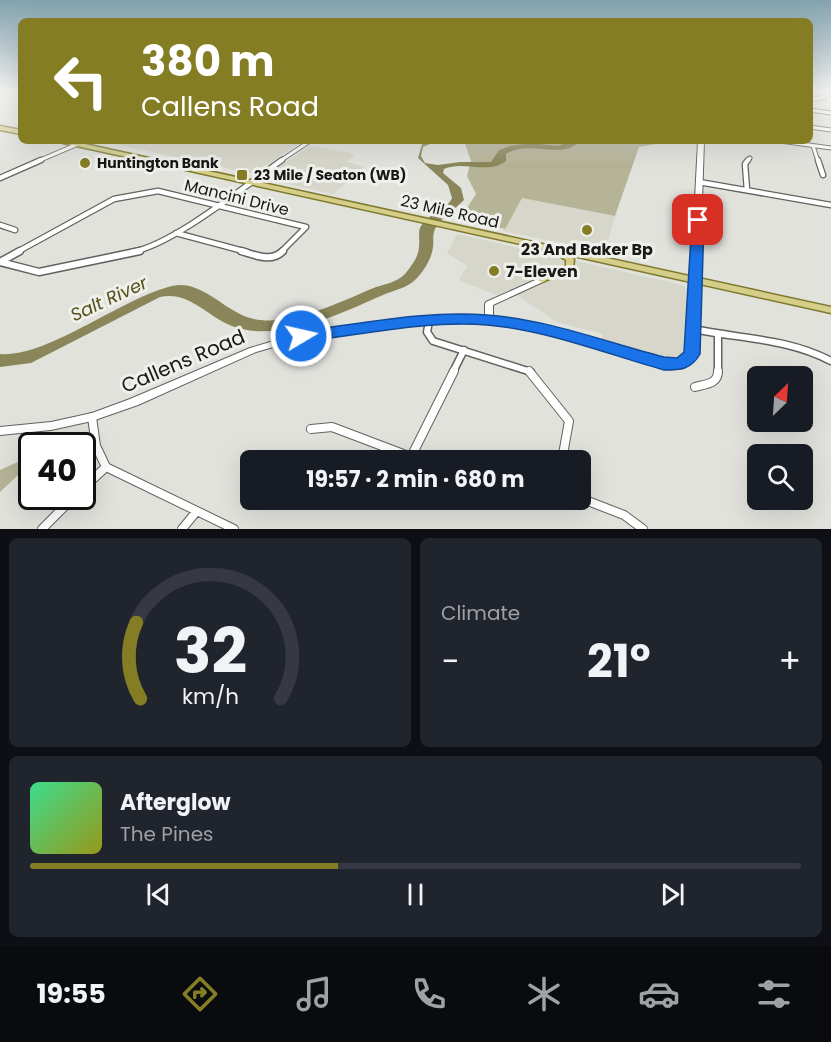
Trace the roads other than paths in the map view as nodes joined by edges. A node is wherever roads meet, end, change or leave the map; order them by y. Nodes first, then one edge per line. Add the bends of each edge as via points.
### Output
1 (813, 127) edge
2 (0, 128) edge
3 (831, 130) edge
4 (18, 131) edge
5 (78, 144) joint
6 (305, 144) edge
7 (701, 144) edge
8 (800, 144) edge
9 (813, 146) junction
10 (831, 148) edge
11 (750, 158) dead end
12 (823, 176) dead end
13 (0, 178) edge
14 (248, 182) junction
15 (699, 182) junction
16 (747, 190) junction
17 (217, 205) junction
18 (831, 205) edge
19 (0, 225) edge
20 (15, 230) dead end
21 (176, 233) junction
22 (558, 251) junction
23 (0, 262) edge
24 (542, 279) joint
25 (696, 280) junction
26 (831, 310) edge
27 (489, 320) junction
28 (429, 321) junction
29 (693, 329) junction
30 (718, 335) junction
31 (464, 350) junction
32 (831, 361) edge
33 (695, 387) dead end
34 (92, 417) junction
35 (311, 429) dead end
36 (0, 430) edge
37 (392, 450) edge
38 (419, 450) edge
39 (564, 450) edge
40 (106, 467) junction
41 (96, 476) edge
42 (591, 502) edge
43 (61, 510) edge
44 (196, 512) junction
45 (42, 529) edge
46 (182, 529) edge
47 (234, 529) edge
48 (643, 529) edge

1 - 3 street
2 - 4 main road
5 - 13 street
5 - 14 main road, 23 Mile Road
6 - 14 street
7 - 15 street, Callens Road
8 - 9 street
9 - 10 street
9 - 12 street
11 - 16 street via 745,164
14 - 17 street
14 - 22 main road, 23 Mile Road
15 - 16 street
15 - 25 street, Callens Road
16 - 18 street
17 - 21 street
17 - 21 street, Mancini Drive via 306,227 279,255 267,258
17 - 23 street, Mancini Drive via 162,192 114,199
19 - 20 street
21 - 23 street via 128,255 51,271 31,272
22 - 24 main road via 570,259 570,267
22 - 25 main road, 23 Mile Road
24 - 27 street via 489,304
25 - 26 main road, 23 Mile Road
25 - 29 street, Callens Road
27 - 28 street, Callens Road
27 - 29 street, Callens Road via 681,364 692,354
28 - 31 street via 426,329 430,339
28 - 34 street, Callens Road via 318,333 273,344
29 - 30 street
30 - 32 street via 778,339
30 - 33 street via 718,378
31 - 38 street
31 - 39 street via 532,373 569,421
34 - 36 street, Callens Road via 51,426
34 - 40 street via 96,446
35 - 37 street via 332,427
40 - 41 street
40 - 44 street
42 - 48 street via 624,515
43 - 45 street
44 - 46 street
44 - 47 street

